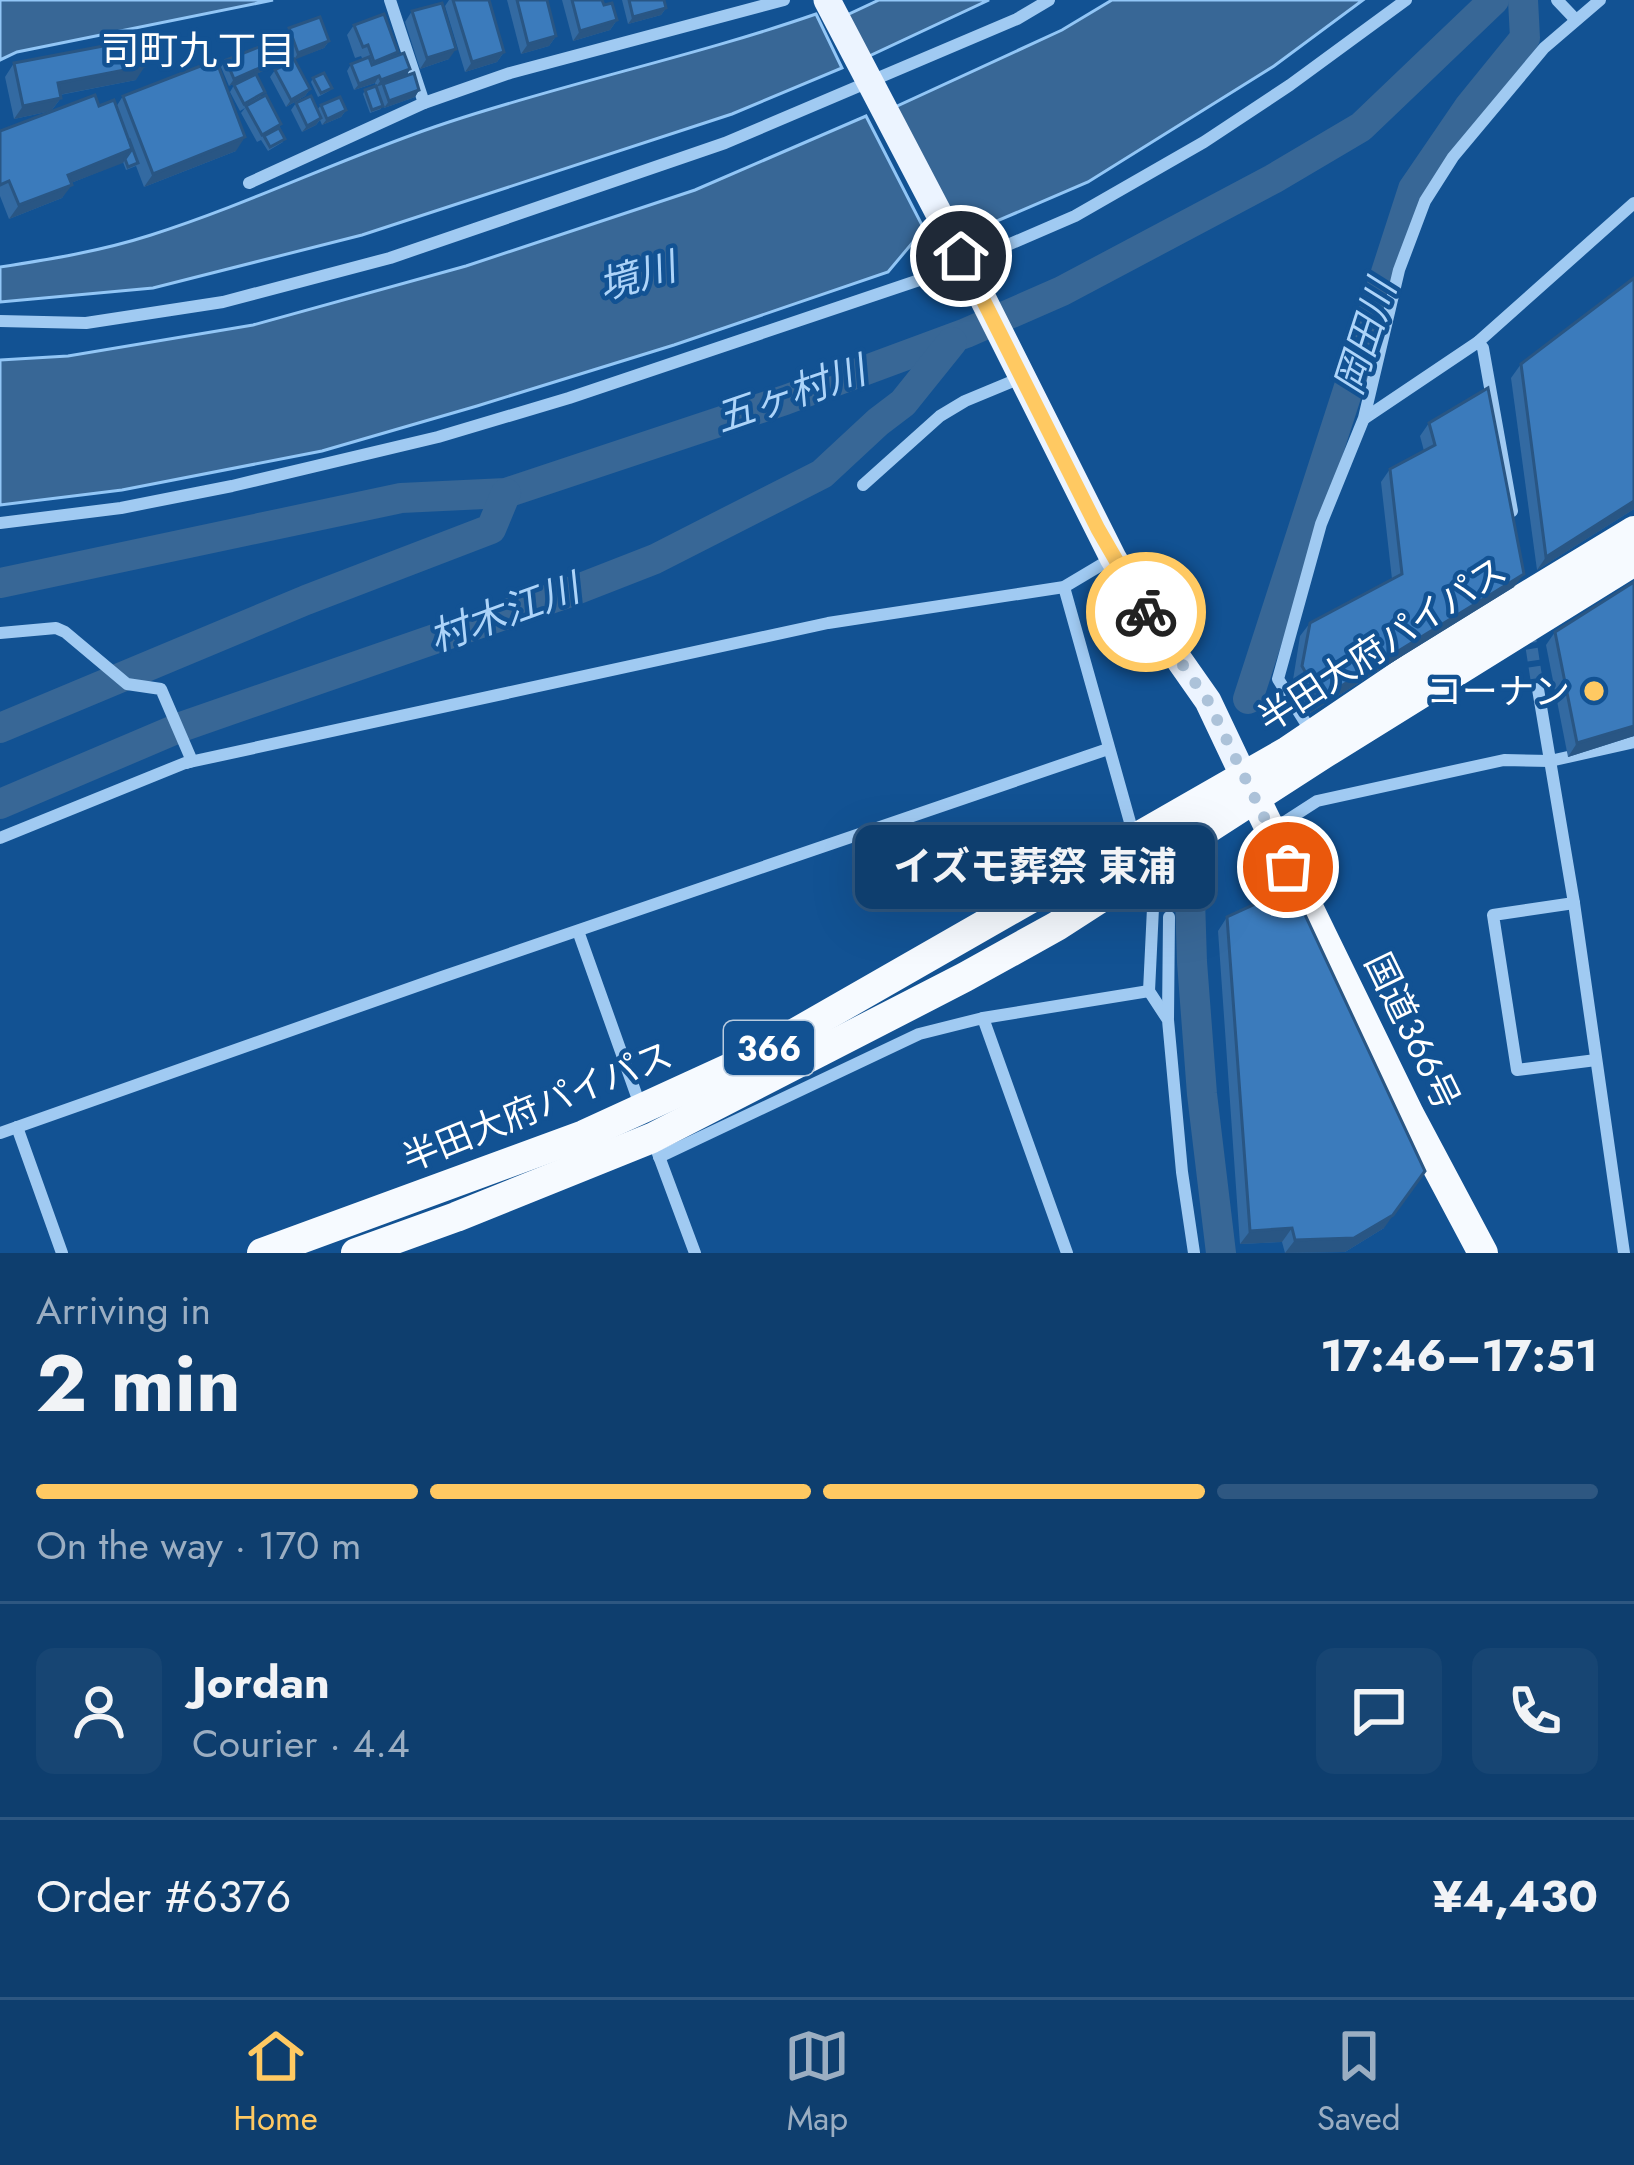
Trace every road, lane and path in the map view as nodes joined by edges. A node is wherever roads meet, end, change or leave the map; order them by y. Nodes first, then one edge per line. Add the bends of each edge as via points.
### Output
1 (390, 0) edge
2 (784, 0) edge
3 (827, 0) edge
4 (1049, 0) edge
5 (1406, 0) edge
6 (1557, 0) edge
7 (1600, 0) edge
8 (1574, 18) junction
9 (870, 79) junction
10 (424, 103) junction
11 (250, 183) dead end
12 (1634, 203) edge
13 (965, 264) junction
14 (0, 321) edge
15 (1478, 342) junction
16 (1023, 377) junction
17 (1364, 418) junction
18 (862, 484) dead end
19 (1512, 511) edge
20 (0, 523) edge
21 (1634, 531) edge
22 (1113, 558) junction
23 (1634, 561) edge
24 (1064, 586) junction
25 (0, 633) edge
26 (1538, 689) tunnel mouth
27 (1634, 742) edge
28 (1319, 744) junction
29 (1108, 749) junction
30 (1550, 761) junction
31 (184, 763) junction
32 (1250, 788) junction
33 (1270, 831) junction
34 (0, 838) edge
35 (1135, 839) junction
36 (1144, 871) junction
37 (1574, 904) junction
38 (1169, 917) dead end
39 (578, 931) junction
40 (1149, 991) junction
41 (983, 1018) junction
42 (1168, 1020) junction
43 (1596, 1060) junction
44 (642, 1108) junction
45 (17, 1127) junction
46 (0, 1133) edge
47 (656, 1148) junction
48 (62, 1253) edge
49 (262, 1253) edge
50 (356, 1253) edge
51 (695, 1253) edge
52 (1067, 1253) edge
53 (1194, 1253) edge
54 (1483, 1253) edge
55 (1624, 1253) edge

1 - 10 street
2 - 10 street
3 - 9 main road
4 - 9 street
5 - 13 street via 1204,142 1076,216
6 - 8 street
7 - 8 street
8 - 17 street via 1499,100 1426,201 1399,270
9 - 13 main road
9 - 14 street via 725,142 390,258 223,302 86,323
10 - 11 street
12 - 15 street
13 - 16 main road
13 - 20 street via 438,437 121,508
15 - 17 street
15 - 19 street
16 - 18 street via 940,416
16 - 22 main road
17 - 28 street via 1321,524 1278,679
21 - 28 highway, 半田大府パイパス / 366 via 1436,651
22 - 24 street
22 - 32 main road via 1208,701
23 - 28 highway, 半田大府パイパス / 366
24 - 29 street
24 - 31 street via 828,623
25 - 31 street via 56,628 127,684 161,689 192,761
26 - 30 street
27 - 30 street
28 - 32 highway, 半田大府パイパス / 366
29 - 35 street
29 - 39 street
30 - 33 street via 1504,760 1317,802
30 - 37 street
31 - 34 street
32 - 33 highway, 国道366号
32 - 35 highway, 半田大府パイパス / 366
32 - 36 highway, 半田大府パイパス / 366
33 - 54 highway, 国道366号
35 - 36 street
35 - 44 highway, 半田大府パイパス / 366 via 750,1059
36 - 40 street via 1153,908
36 - 47 highway, 半田大府パイパス / 366
37 - 43 street
37 - 43 street via 1493,915 1517,1070
38 - 42 street
39 - 44 street
39 - 45 street
40 - 41 street
40 - 42 street
41 - 47 street via 920,1034
41 - 52 street
42 - 53 street
43 - 55 street
44 - 49 highway, 半田大府パイパス / 366
45 - 46 street
45 - 48 street
47 - 50 highway, 半田大府パイパス / 366
47 - 51 street

